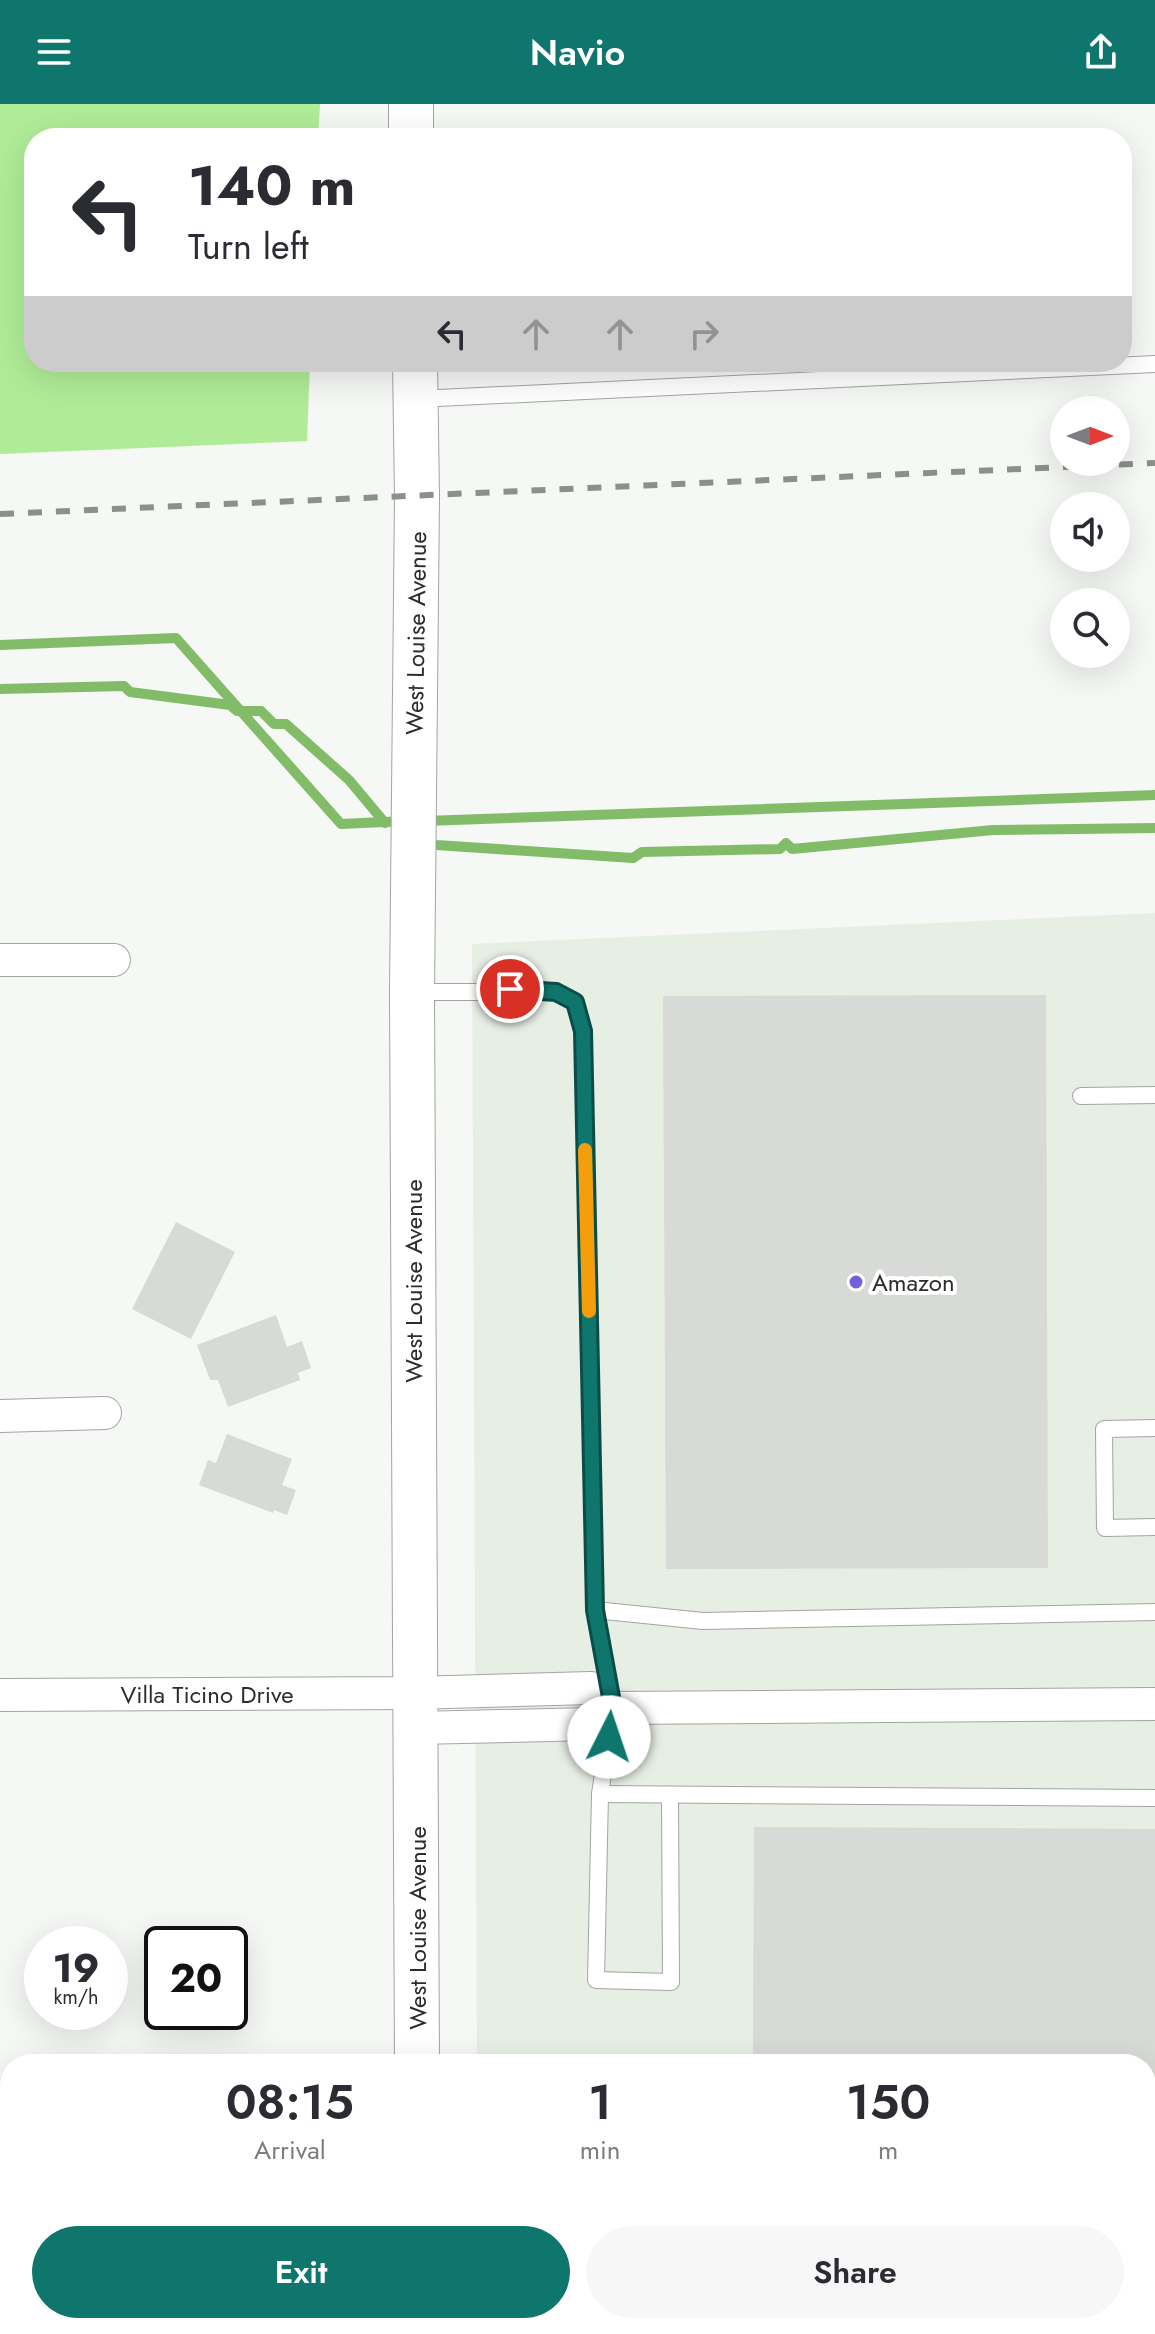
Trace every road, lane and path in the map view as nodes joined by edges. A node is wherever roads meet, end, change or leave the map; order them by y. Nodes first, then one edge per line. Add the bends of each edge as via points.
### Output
1 (411, 104) edge
2 (411, 128) edge
3 (1155, 364) edge
4 (1132, 365) edge
5 (807, 372) edge
6 (415, 381) edge
7 (0, 960) edge
8 (114, 960) dead end
9 (412, 992) junction
10 (1155, 1095) edge
11 (1081, 1096) dead end
12 (105, 1413) dead end
13 (0, 1416) edge
14 (1155, 1428) edge
15 (1155, 1527) edge
16 (595, 1610) junction
17 (1155, 1612) edge
18 (0, 1695) edge
19 (1155, 1704) edge
20 (613, 1708) junction
21 (415, 1711) junction
22 (600, 1794) junction
23 (670, 1797) junction
24 (1155, 1798) edge
25 (417, 2054) edge

1 - 2 main road
3 - 4 lane
5 - 6 lane
6 - 9 main road, West Louise Avenue
7 - 8 street
9 - 16 lane via 556,992 575,1002 583,1031
9 - 21 main road, West Louise Avenue
10 - 11 lane
12 - 13 street
14 - 15 lane via 1104,1429 1105,1528
16 - 17 lane via 703,1621
16 - 20 lane
18 - 21 street, Villa Ticino Drive
19 - 20 street
20 - 21 street, Villa Ticino Drive via 593,1724
20 - 22 lane
21 - 25 main road, West Louise Avenue
22 - 23 lane
22 - 23 lane via 596,1980 671,1982
23 - 24 lane

